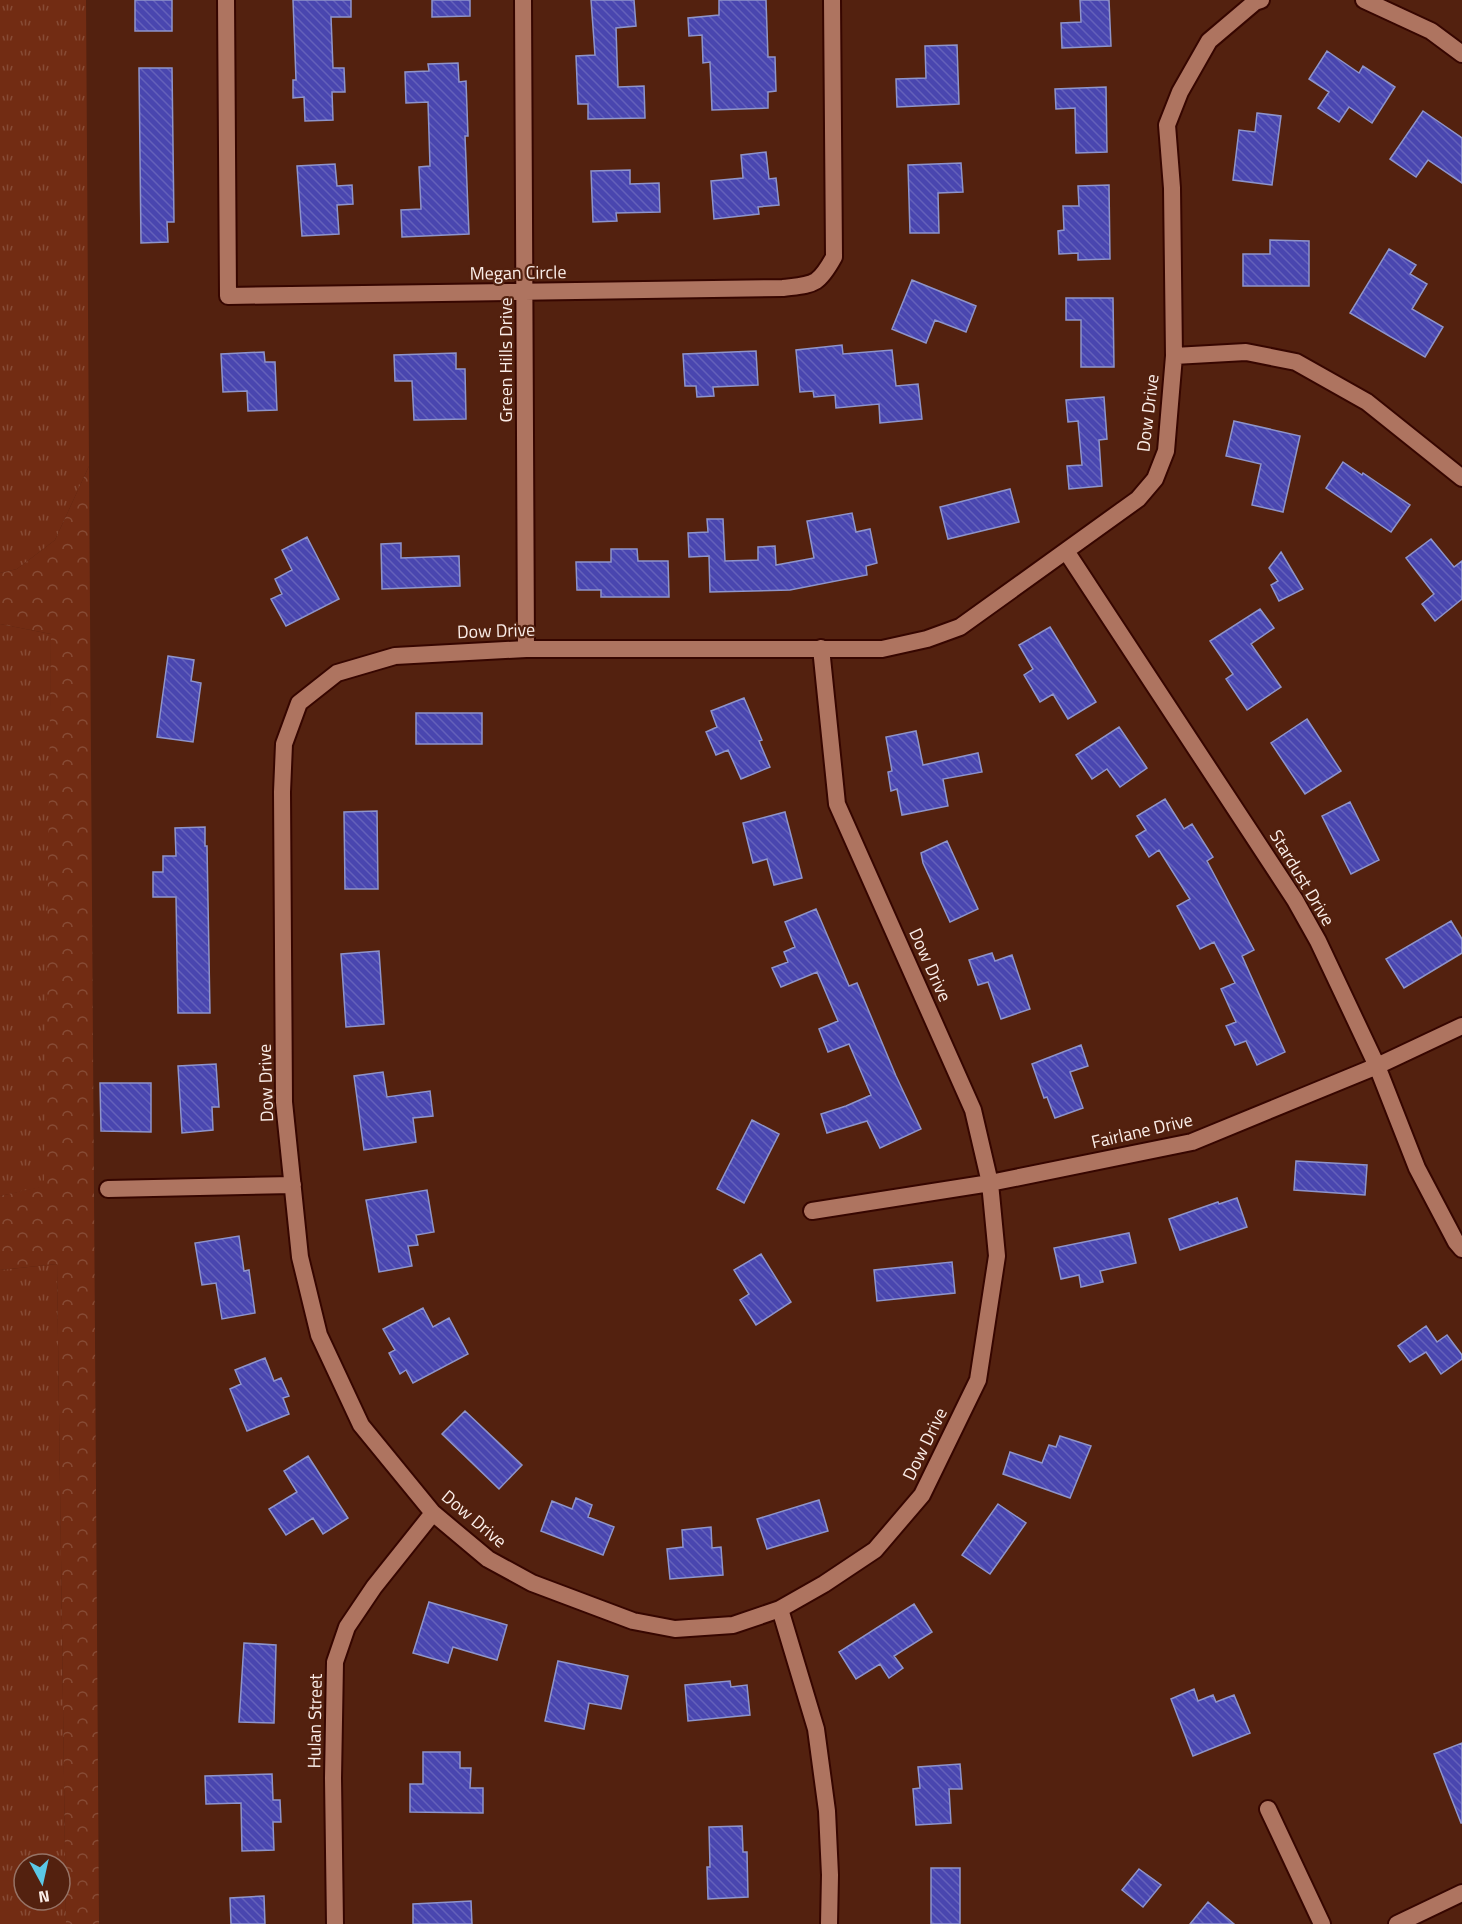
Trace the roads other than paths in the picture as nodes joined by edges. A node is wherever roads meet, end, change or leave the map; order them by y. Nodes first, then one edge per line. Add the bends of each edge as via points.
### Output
1 (226, 0) edge
2 (523, 0) edge
3 (832, 0) edge
4 (1365, 0) edge
5 (1257, 1) edge
6 (1462, 54) edge
7 (526, 293) junction
8 (1174, 356) junction
9 (1462, 478) edge
10 (1066, 551) junction
11 (821, 648) junction
12 (526, 649) junction
13 (1462, 1026) edge
14 (1377, 1066) junction
15 (990, 1183) junction
16 (293, 1185) junction
17 (108, 1189) dead end
18 (812, 1211) dead end
19 (1462, 1249) edge
20 (433, 1514) junction
21 (780, 1609) junction
22 (1268, 1809) dead end
23 (1462, 1893) edge
24 (335, 1924) edge
25 (829, 1924) edge
26 (1322, 1924) edge
27 (1397, 1924) edge

1 - 7 street, Megan Circle via 228,296
2 - 7 street, Green Hills Drive
3 - 7 street, Megan Circle via 834,257 823,276 809,285 783,288
4 - 6 street via 1431,31
5 - 8 street, Dow Drive via 1209,41 1180,92 1167,125 1172,188
7 - 12 street, Green Hills Drive
8 - 9 street via 1246,352 1296,362 1367,402
8 - 10 street, Dow Drive via 1166,451 1155,479 1138,499
10 - 11 street, Dow Drive via 960,627 882,649
10 - 14 street, Stardust Drive via 1295,900
11 - 12 street, Dow Drive
11 - 15 street, Dow Drive via 837,804 974,1110
12 - 16 street, Dow Drive via 395,656 337,673 299,703 284,744 282,792 284,1102
13 - 14 street, Fairlane Drive
14 - 15 street, Fairlane Drive via 1192,1142
14 - 19 street, Stardust Drive via 1418,1168
15 - 18 street, Fairlane Drive
15 - 21 street, Dow Drive via 997,1256 978,1380 922,1495 874,1550
16 - 17 street
16 - 20 street, Dow Drive via 300,1257 319,1335 361,1425
20 - 21 street, Dow Drive via 488,1559 532,1583 633,1621 675,1629 733,1625
20 - 24 street, Hulan Street via 347,1627 335,1662
21 - 25 street via 816,1729 827,1811
22 - 26 street
23 - 27 street

